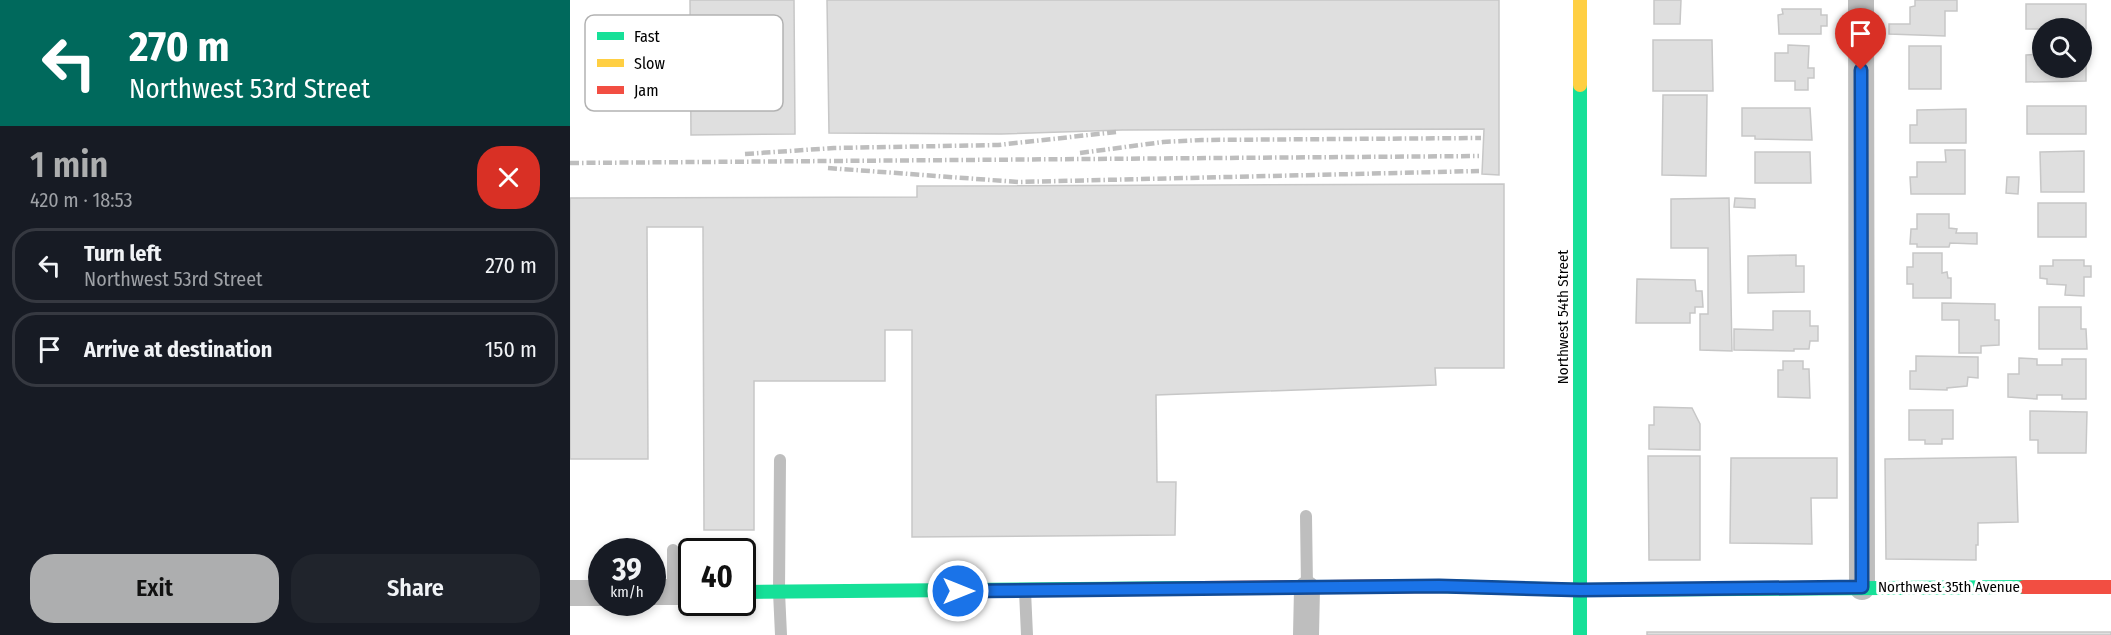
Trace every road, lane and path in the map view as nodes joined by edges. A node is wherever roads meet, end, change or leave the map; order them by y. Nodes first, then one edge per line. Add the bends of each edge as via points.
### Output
1 (1580, 0) edge
2 (1861, 0) edge
3 (780, 460) dead end
4 (1306, 516) dead end
5 (673, 550) dead end
6 (1862, 587) junction
7 (2111, 587) edge
8 (1307, 589) junction
9 (1025, 590) junction
10 (1580, 590) junction
11 (672, 592) edge
12 (756, 592) edge
13 (779, 592) junction
14 (570, 593) edge
15 (588, 593) edge
16 (781, 635) edge
17 (1027, 635) edge
18 (1306, 635) edge
19 (1580, 635) edge

1 - 10 street, Northwest 54th Street
2 - 6 street
3 - 13 lane
4 - 8 lane
5 - 11 lane
6 - 7 street, Northwest 35th Avenue
6 - 10 street, Northwest 35th Avenue
8 - 9 street, Northwest 35th Avenue
8 - 10 street, Northwest 35th Avenue via 1439,586
8 - 18 street
9 - 13 street, Northwest 35th Avenue
9 - 17 lane
10 - 19 street, Northwest 54th Street
12 - 13 street, Northwest 35th Avenue
13 - 16 lane
14 - 15 street

